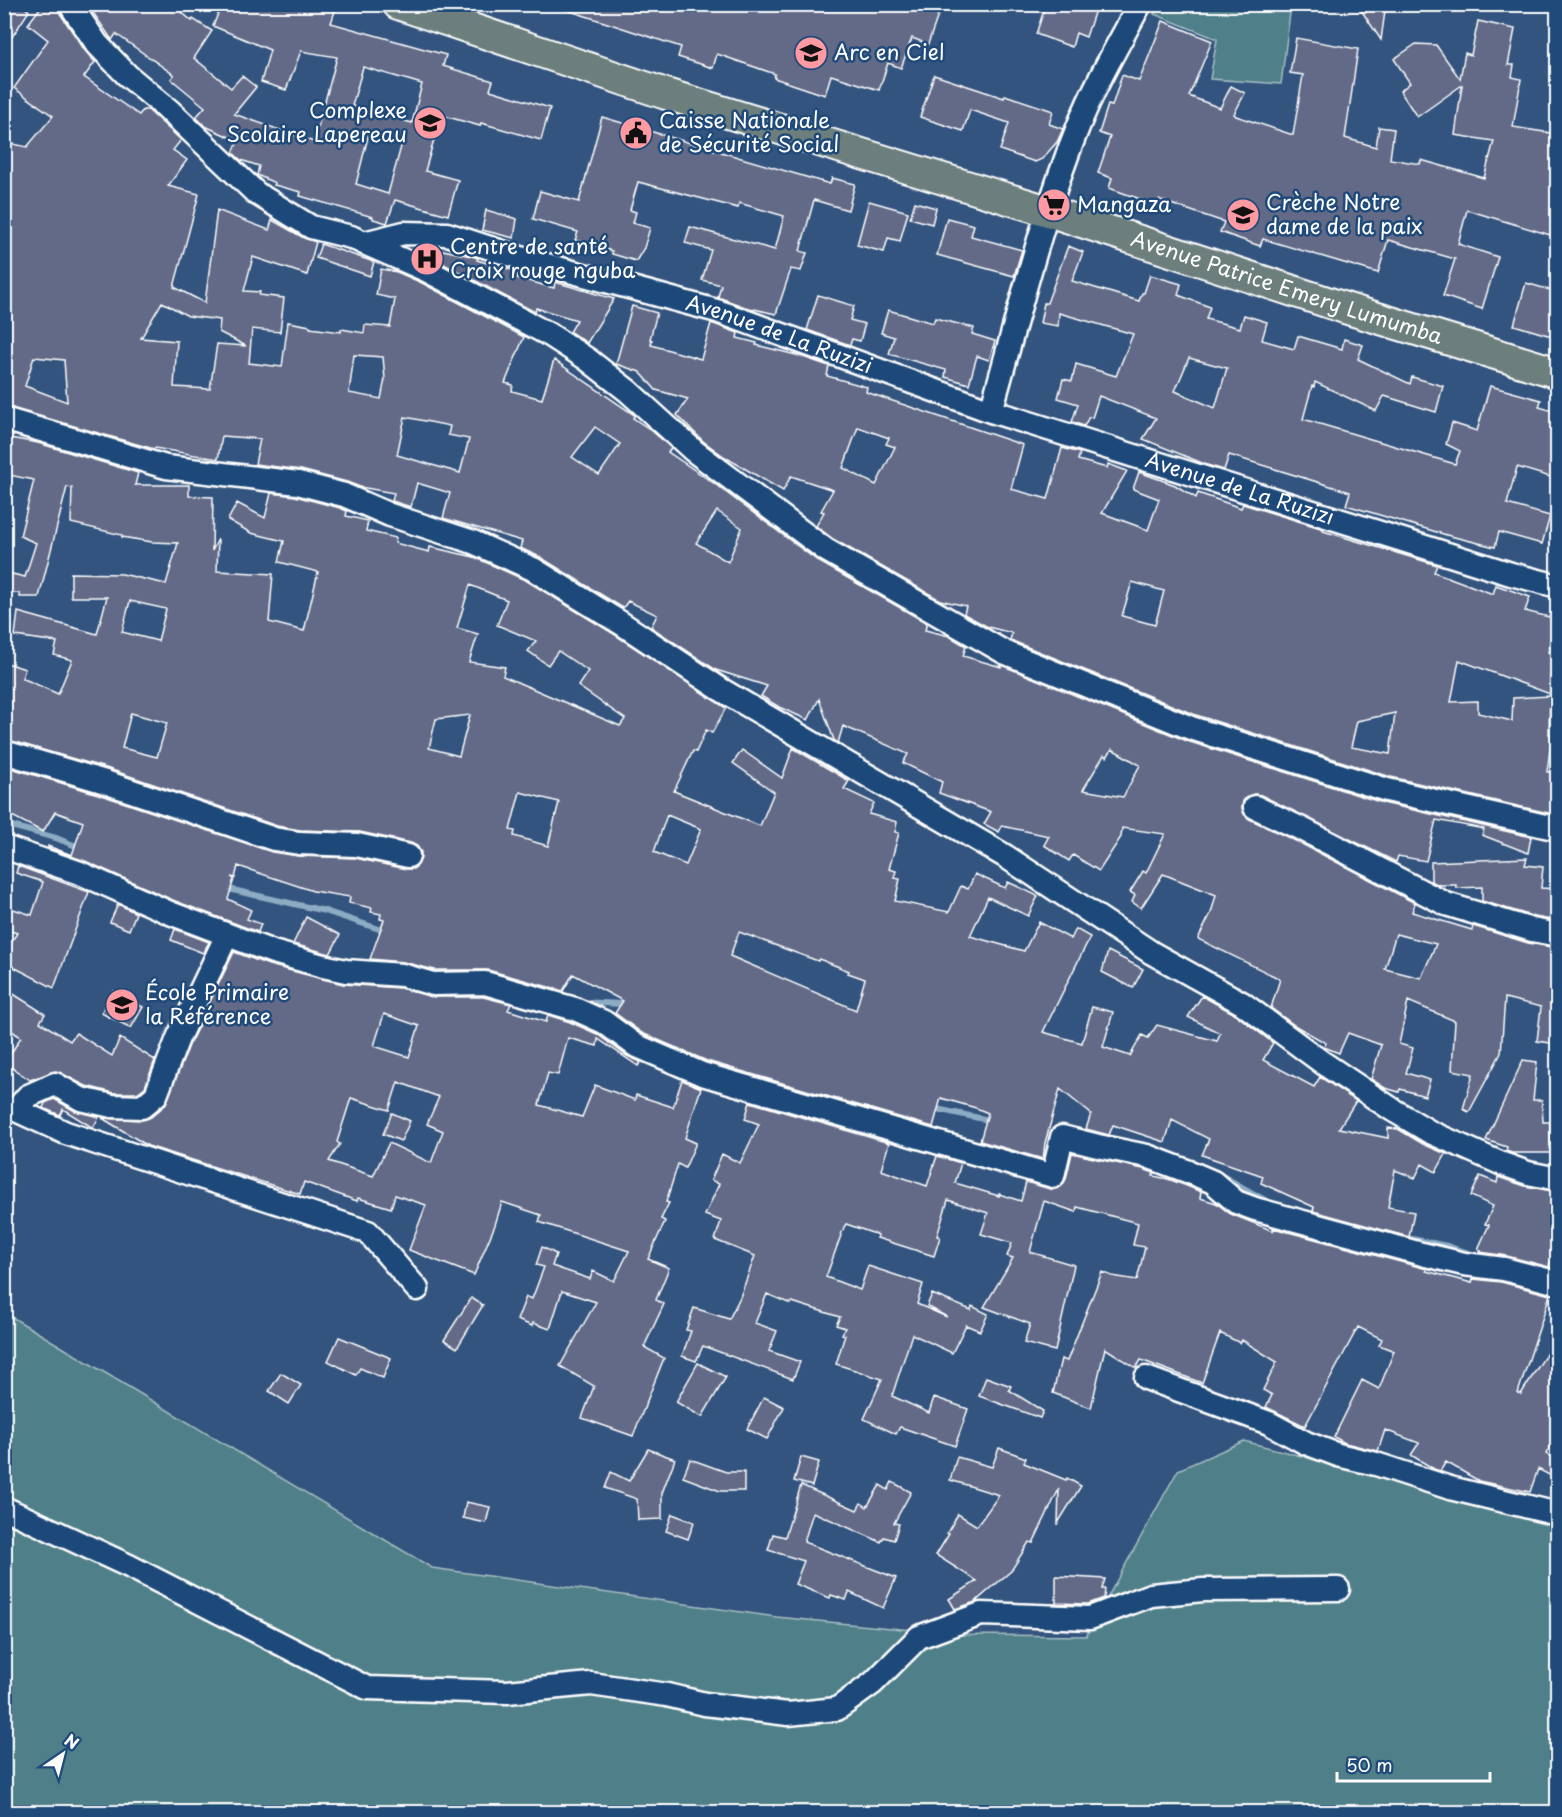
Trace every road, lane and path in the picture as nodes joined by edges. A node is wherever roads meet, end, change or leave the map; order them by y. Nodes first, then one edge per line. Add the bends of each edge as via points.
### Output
1 (70, 4) edge
2 (398, 4) edge
3 (1140, 4) edge
4 (1048, 211) junction
5 (364, 243) junction
6 (1557, 373) edge
7 (991, 411) junction
8 (4, 419) edge
9 (1557, 586) edge
10 (4, 752) edge
11 (1255, 807) dead end
12 (1557, 829) edge
13 (4, 847) edge
14 (408, 856) dead end
15 (227, 935) junction
16 (1557, 935) edge
17 (10, 1110) edge
18 (1557, 1179) edge
19 (1557, 1283) edge
20 (417, 1289) dead end
21 (1146, 1378) dead end
22 (4, 1508) edge
23 (1557, 1514) edge
24 (1338, 1589) dead end

1 - 5 street via 97,45 256,193 311,227
2 - 4 main road, Avenue Patrice Emery Lumumba via 666,94
3 - 4 street via 1098,82
4 - 6 main road, Avenue Patrice Emery Lumumba
4 - 7 street
5 - 7 street, Avenue de La Ruzizi via 404,232 447,234 717,311
5 - 12 street via 550,334 620,384 694,451 826,550 1004,652 1191,728 1386,789
7 - 9 street, Avenue de La Ruzizi
8 - 18 street via 166,467 298,483 344,495 390,515 473,542 533,569 720,688 1005,856 1152,953 1242,1003 1393,1110 1430,1132 1500,1163
10 - 14 street via 274,839 357,845
11 - 16 street via 1446,904
13 - 15 street via 80,873
15 - 17 street via 178,1038 156,1095 142,1107 81,1099 54,1084
15 - 19 street via 323,966 402,975 434,984 485,983 575,1009 604,1022 635,1045 702,1074 1053,1176 1062,1137 1147,1156 1213,1182 1236,1202 1255,1209 1422,1254
17 - 20 street via 66,1133 368,1232
21 - 23 street via 1269,1423 1338,1455
22 - 24 street via 129,1566 367,1688 507,1692 591,1684 788,1714 837,1709 873,1683 919,1636 981,1614 1090,1618 1151,1595 1203,1590

